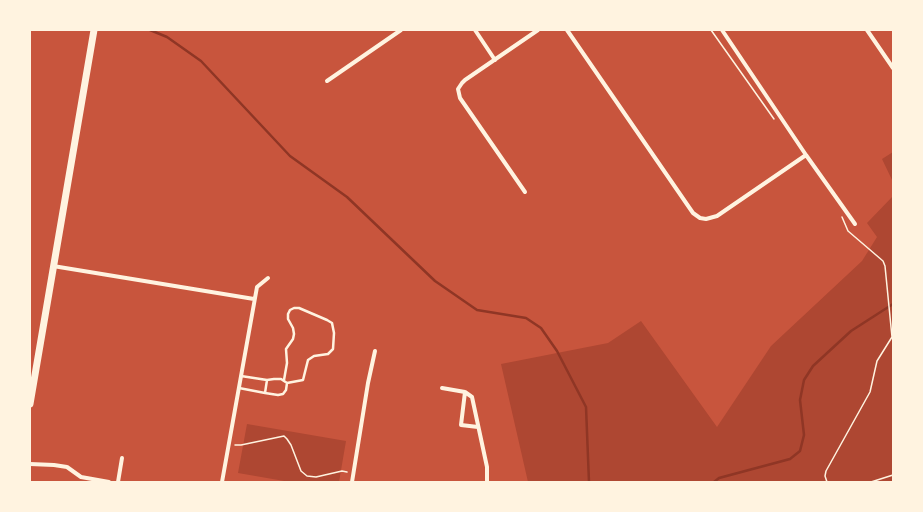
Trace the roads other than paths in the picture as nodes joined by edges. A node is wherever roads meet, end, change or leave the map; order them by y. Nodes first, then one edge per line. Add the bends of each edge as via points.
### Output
1 (94, 30) edge
2 (401, 30) edge
3 (475, 30) edge
4 (538, 30) edge
5 (567, 30) edge
6 (722, 30) edge
7 (867, 30) edge
8 (495, 60) junction
9 (893, 68) edge
10 (327, 80) dead end
11 (806, 155) junction
12 (525, 192) dead end
13 (855, 224) dead end
14 (53, 266) junction
15 (268, 278) dead end
16 (254, 299) junction
17 (375, 351) dead end
18 (241, 376) junction
19 (267, 380) junction
20 (284, 380) junction
21 (287, 383) junction
22 (239, 388) junction
23 (442, 388) dead end
24 (265, 392) junction
25 (465, 392) junction
26 (30, 404) edge
27 (478, 427) junction
28 (122, 458) dead end
29 (30, 464) edge
30 (109, 482) edge
31 (118, 482) edge
32 (222, 482) edge
33 (352, 482) edge
34 (487, 482) edge

1 - 14 main road
2 - 10 street
3 - 8 street
4 - 8 street
5 - 11 street via 698,217 703,219 717,216
6 - 11 street
7 - 9 street
8 - 12 street via 465,80 458,90 460,98
11 - 13 street
14 - 16 street
14 - 26 main road
15 - 16 street via 257,287
16 - 18 street
17 - 33 street
18 - 19 lane
18 - 22 street
19 - 20 lane
19 - 24 lane
20 - 21 lane
20 - 21 lane via 287,363 285,352 294,334 288,319 290,310 300,308 327,320 332,324 334,333 333,349 328,354 314,356 308,360 303,380
21 - 24 lane via 283,394
22 - 24 lane
22 - 32 street
23 - 25 street
25 - 27 street via 472,397
25 - 27 street via 461,424
27 - 34 street via 487,467
28 - 31 street
29 - 30 street via 67,467 81,477

